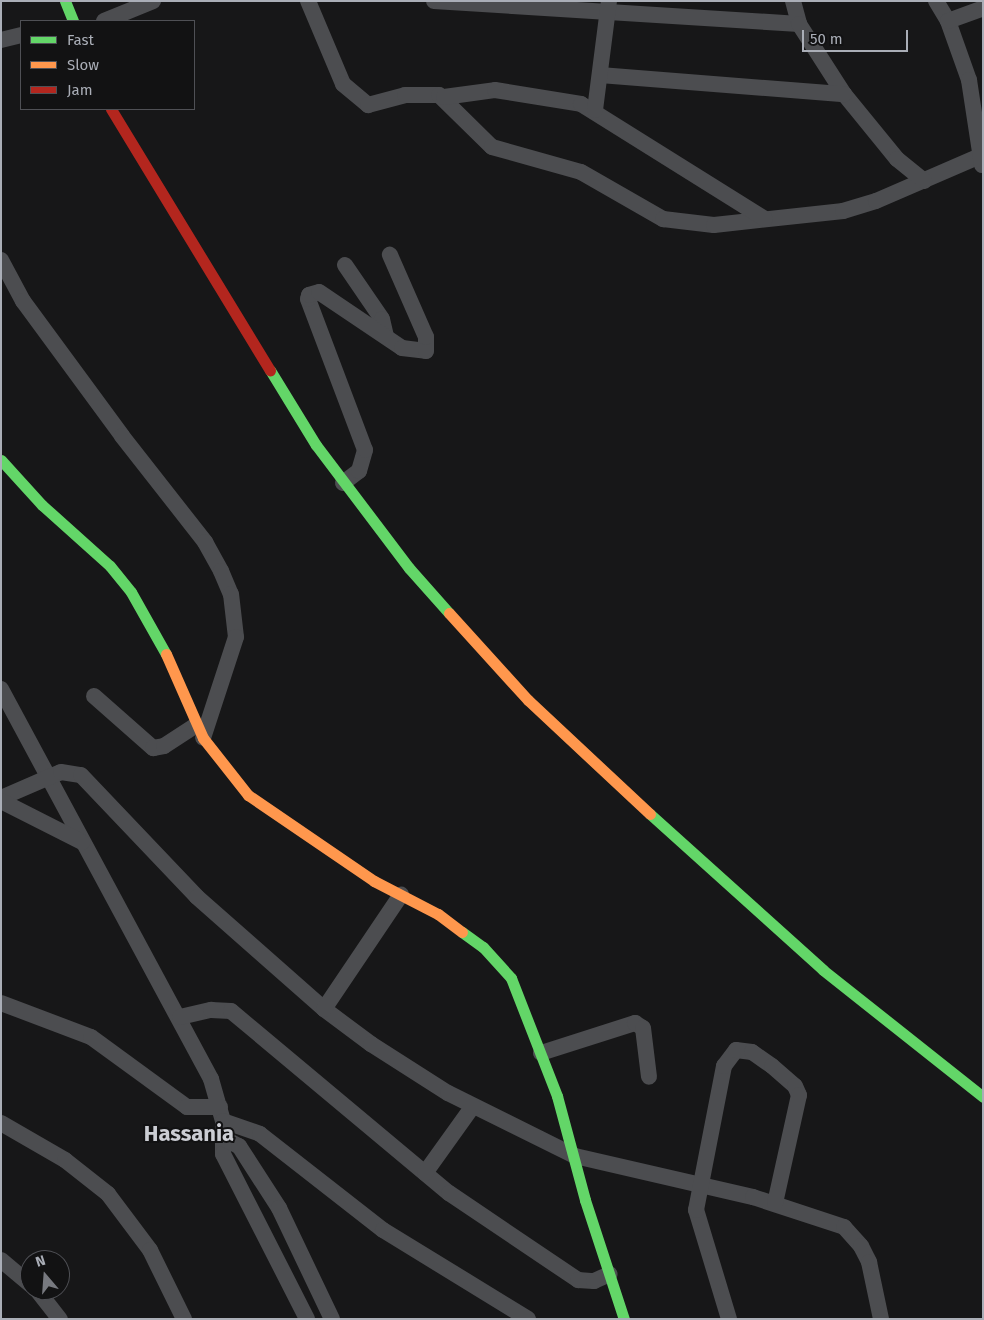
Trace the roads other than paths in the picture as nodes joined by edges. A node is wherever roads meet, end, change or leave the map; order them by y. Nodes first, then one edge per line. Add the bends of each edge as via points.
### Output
1 (65, 1) edge
2 (153, 1) edge
3 (308, 1) edge
4 (434, 1) edge
5 (793, 1) edge
6 (936, 1) edge
7 (609, 6) edge
8 (983, 8) edge
9 (74, 20) edge
10 (106, 20) edge
11 (948, 21) junction
12 (799, 24) junction
13 (20, 34) edge
14 (1, 40) edge
15 (600, 75) junction
16 (844, 94) junction
17 (444, 97) junction
18 (111, 110) edge
19 (595, 110) junction
20 (981, 162) edge
21 (924, 181) junction
22 (766, 219) junction
23 (390, 255) dead end
24 (1, 260) edge
25 (345, 266) dead end
26 (386, 336) junction
27 (1, 460) edge
28 (342, 483) junction
29 (1, 689) edge
30 (94, 696) dead end
31 (199, 732) junction
32 (50, 776) junction
33 (1, 800) edge
34 (82, 842) junction
35 (401, 895) junction
36 (1, 1004) edge
37 (324, 1009) junction
38 (180, 1017) junction
39 (541, 1053) junction
40 (649, 1077) dead end
41 (983, 1097) edge
42 (473, 1106) junction
43 (222, 1114) junction
44 (1, 1124) edge
45 (225, 1139) junction
46 (575, 1156) junction
47 (425, 1173) junction
48 (704, 1186) junction
49 (775, 1203) junction
50 (1, 1260) edge
51 (610, 1274) junction
52 (20, 1276) edge
53 (44, 1300) edge
54 (60, 1319) edge
55 (184, 1319) edge
56 (307, 1319) edge
57 (332, 1319) edge
58 (528, 1319) edge
59 (624, 1319) edge
60 (729, 1319) edge
61 (881, 1319) edge

1 - 9 street
2 - 10 street
3 - 17 street via 343,84 362,102 375,105 428,93
4 - 7 street
5 - 12 street
6 - 11 street
7 - 12 street
7 - 15 street
8 - 11 street
11 - 20 street via 969,80
12 - 16 street
13 - 14 street
15 - 16 street
15 - 19 street
16 - 21 street via 897,159
17 - 19 street via 495,90 560,99
17 - 22 street via 492,147 581,172 663,219 714,225
18 - 28 street via 177,223
19 - 22 street
20 - 21 street
21 - 22 street via 843,211
23 - 26 street via 428,349 419,353 407,350
24 - 31 street via 45,332 206,542 231,594 236,638
25 - 26 street via 382,319
26 - 28 street via 319,292 308,296 365,450 359,471
27 - 31 street via 42,505 110,566 131,592 169,658
28 - 41 street via 409,568 528,700 823,970
29 - 32 street
30 - 31 street via 152,748
31 - 35 street via 248,795 299,833
32 - 33 street
32 - 34 street
32 - 37 street via 69,771 86,778 197,897
33 - 34 street
34 - 38 street
35 - 37 street
35 - 39 street via 438,914 498,960 516,986
36 - 43 street via 91,1037 187,1107
37 - 42 street via 379,1049
38 - 43 street
38 - 47 street via 211,1010 231,1011
39 - 40 street via 635,1023 643,1028
39 - 46 street
42 - 46 street
42 - 47 street
43 - 45 street
43 - 58 street via 260,1134 383,1230 454,1278
44 - 55 street via 65,1160 108,1194 155,1258
45 - 56 street via 223,1154
45 - 57 street via 239,1146 278,1208
46 - 48 street
46 - 51 street
47 - 51 street via 568,1275 585,1282
48 - 49 street
48 - 49 street via 726,1060 732,1051 744,1050 772,1066 795,1086 799,1095
48 - 60 street via 696,1210
49 - 61 street via 844,1227 853,1235 869,1262
50 - 52 street
51 - 59 street
53 - 54 street

